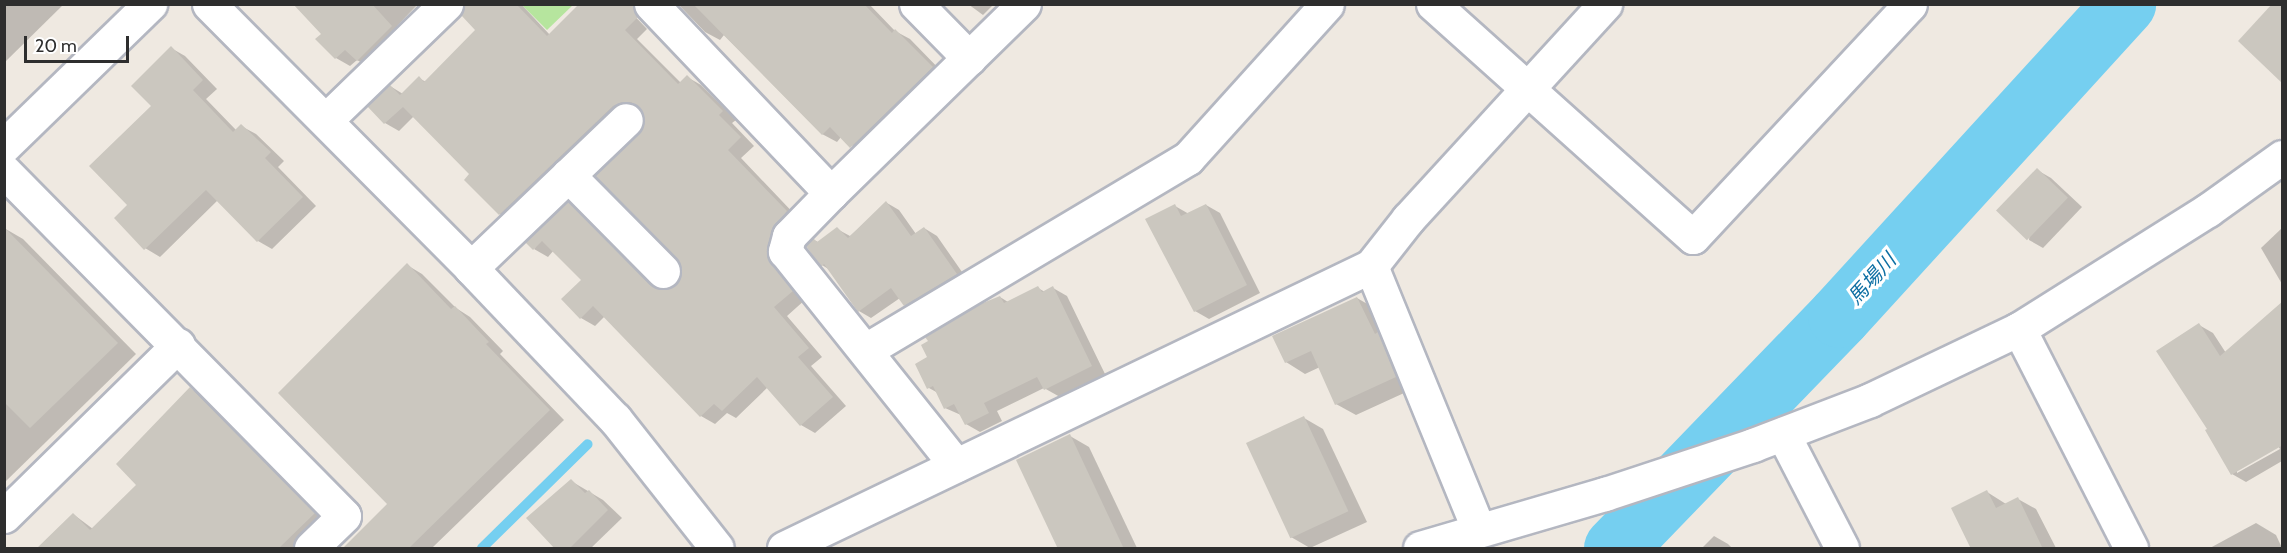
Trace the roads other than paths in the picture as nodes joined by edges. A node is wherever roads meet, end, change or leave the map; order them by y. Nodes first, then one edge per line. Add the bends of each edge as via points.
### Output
1 (150, 4) edge
2 (210, 4) edge
3 (446, 4) edge
4 (651, 4) edge
5 (916, 4) edge
6 (1024, 4) edge
7 (1327, 4) edge
8 (1434, 4) edge
9 (1605, 4) edge
10 (1910, 4) edge
11 (969, 58) junction
12 (1528, 89) junction
13 (326, 120) junction
14 (626, 120) dead end
15 (4, 146) edge
16 (2283, 157) edge
17 (4, 171) edge
18 (568, 175) junction
19 (831, 193) junction
20 (1371, 266) junction
21 (471, 268) junction
22 (663, 271) dead end
23 (2019, 329) junction
24 (178, 345) junction
25 (866, 350) junction
26 (1784, 434) junction
27 (956, 465) junction
28 (4, 516) edge
29 (1479, 530) junction
30 (311, 549) edge
31 (717, 549) edge
32 (784, 549) edge
33 (1420, 549) edge
34 (1842, 549) edge
35 (2131, 549) edge

1 - 15 street
2 - 13 street
3 - 13 street
4 - 19 street
5 - 11 street
6 - 11 street
7 - 25 street via 1188,158
8 - 12 street
9 - 12 street
10 - 12 street via 1693,237
11 - 19 street
12 - 20 street via 1408,219
13 - 21 street
14 - 18 street
16 - 23 street via 2208,210
17 - 24 street
18 - 21 street
18 - 22 street
19 - 25 street via 789,236 785,251
20 - 27 street
20 - 29 street
21 - 31 street via 615,419
23 - 26 street via 1870,400
23 - 35 street
24 - 28 street
24 - 30 street via 344,516
25 - 27 street
26 - 29 street
26 - 34 street
27 - 32 street
29 - 33 street

